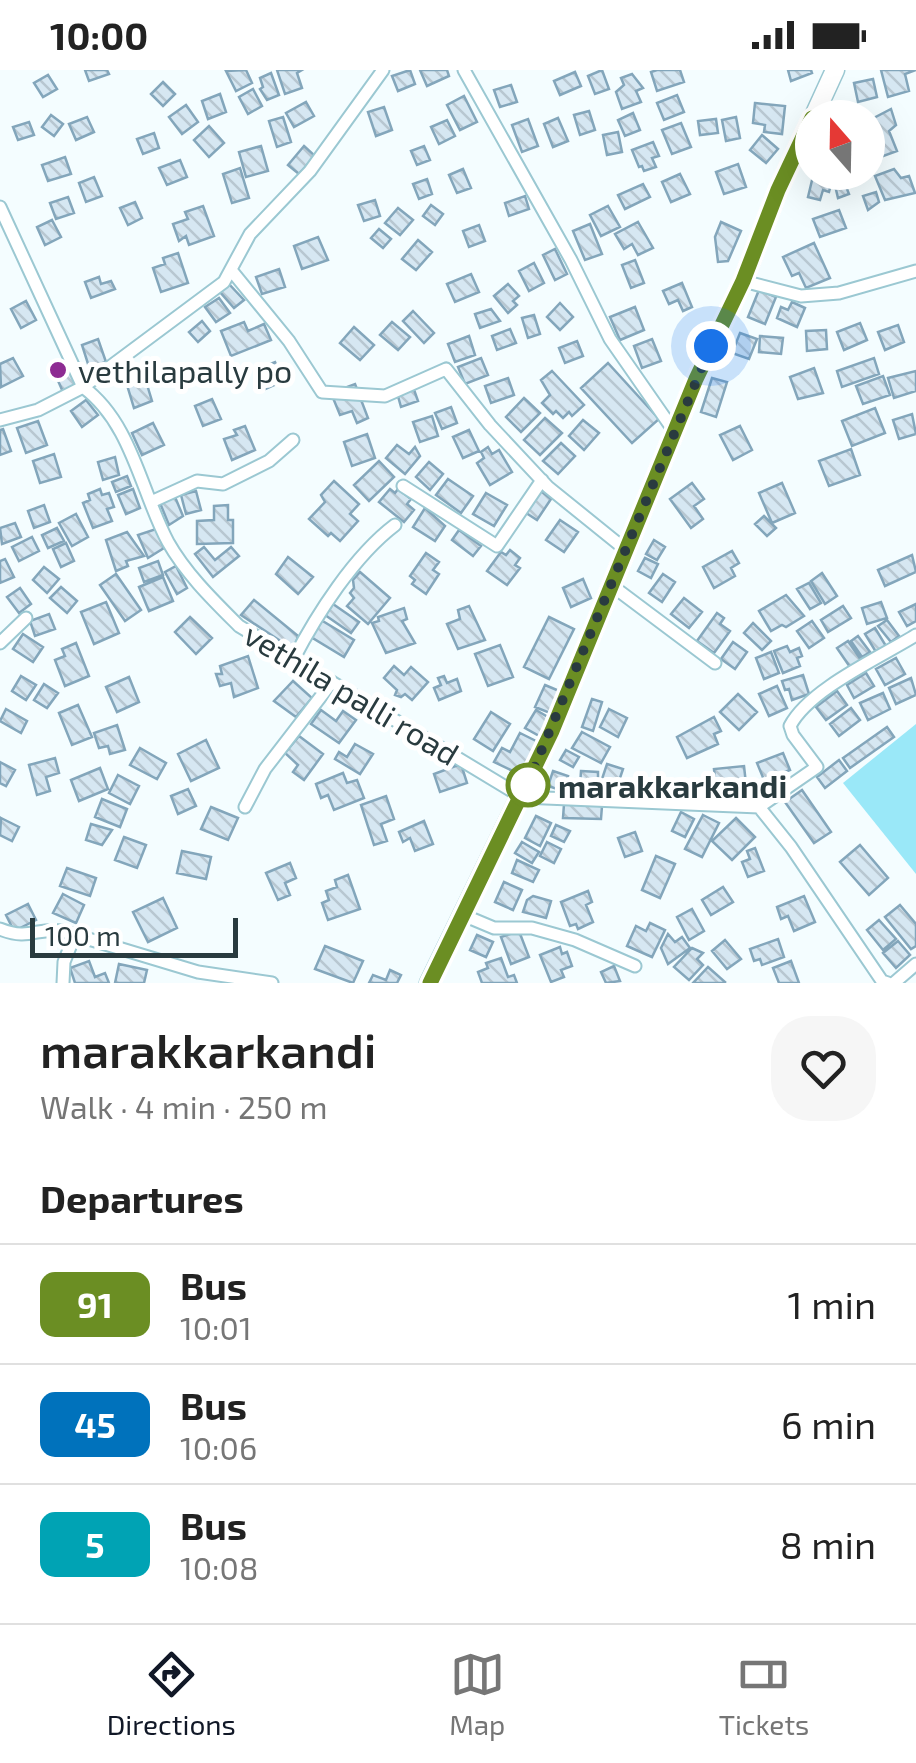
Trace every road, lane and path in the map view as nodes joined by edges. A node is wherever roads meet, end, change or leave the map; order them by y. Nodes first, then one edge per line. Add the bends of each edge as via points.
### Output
1 (382, 70) edge
2 (464, 70) edge
3 (835, 70) edge
4 (821, 100) edge
5 (795, 154) edge
6 (0, 207) edge
7 (230, 270) junction
8 (916, 271) edge
9 (743, 281) junction
10 (83, 387) junction
11 (0, 420) edge
12 (674, 430) junction
13 (293, 440) dead end
14 (542, 480) junction
15 (404, 486) dead end
16 (151, 502) junction
17 (395, 525) dead end
18 (626, 550) junction
19 (612, 585) junction
20 (26, 618) dead end
21 (916, 635) edge
22 (0, 643) edge
23 (293, 660) junction
24 (715, 663) dead end
25 (332, 682) junction
26 (522, 797) junction
27 (245, 807) dead end
28 (758, 807) junction
29 (464, 915) junction
30 (0, 929) edge
31 (74, 937) junction
32 (916, 964) edge
33 (635, 966) dead end
34 (63, 983) edge
35 (272, 983) edge
36 (430, 983) edge
37 (891, 983) edge

1 - 7 street via 310,171 250,234
2 - 12 street via 610,340
3 - 4 street
5 - 9 street
6 - 10 street, vethila palli road
7 - 10 street via 224,282
7 - 14 street via 322,392 385,396 446,370
8 - 9 street via 801,296
9 - 12 street
10 - 11 street
10 - 16 street, vethila palli road via 99,399 125,441
12 - 18 street
13 - 16 street via 269,461 222,484 197,481
14 - 15 street via 497,546
14 - 18 street
16 - 23 street, vethila palli road via 169,544 212,599 238,626
17 - 23 street via 375,540 326,603
18 - 19 street
19 - 24 street
19 - 26 street
20 - 22 street
21 - 28 street via 796,716 793,735 817,766
23 - 25 street, vethila palli road
25 - 26 street, vethila palli road
25 - 27 street via 265,769
26 - 28 street
26 - 29 street
28 - 37 street via 882,980
29 - 33 street via 494,928 532,928 575,940
29 - 36 street
30 - 31 street
31 - 34 street
31 - 35 street via 198,972
32 - 37 street

